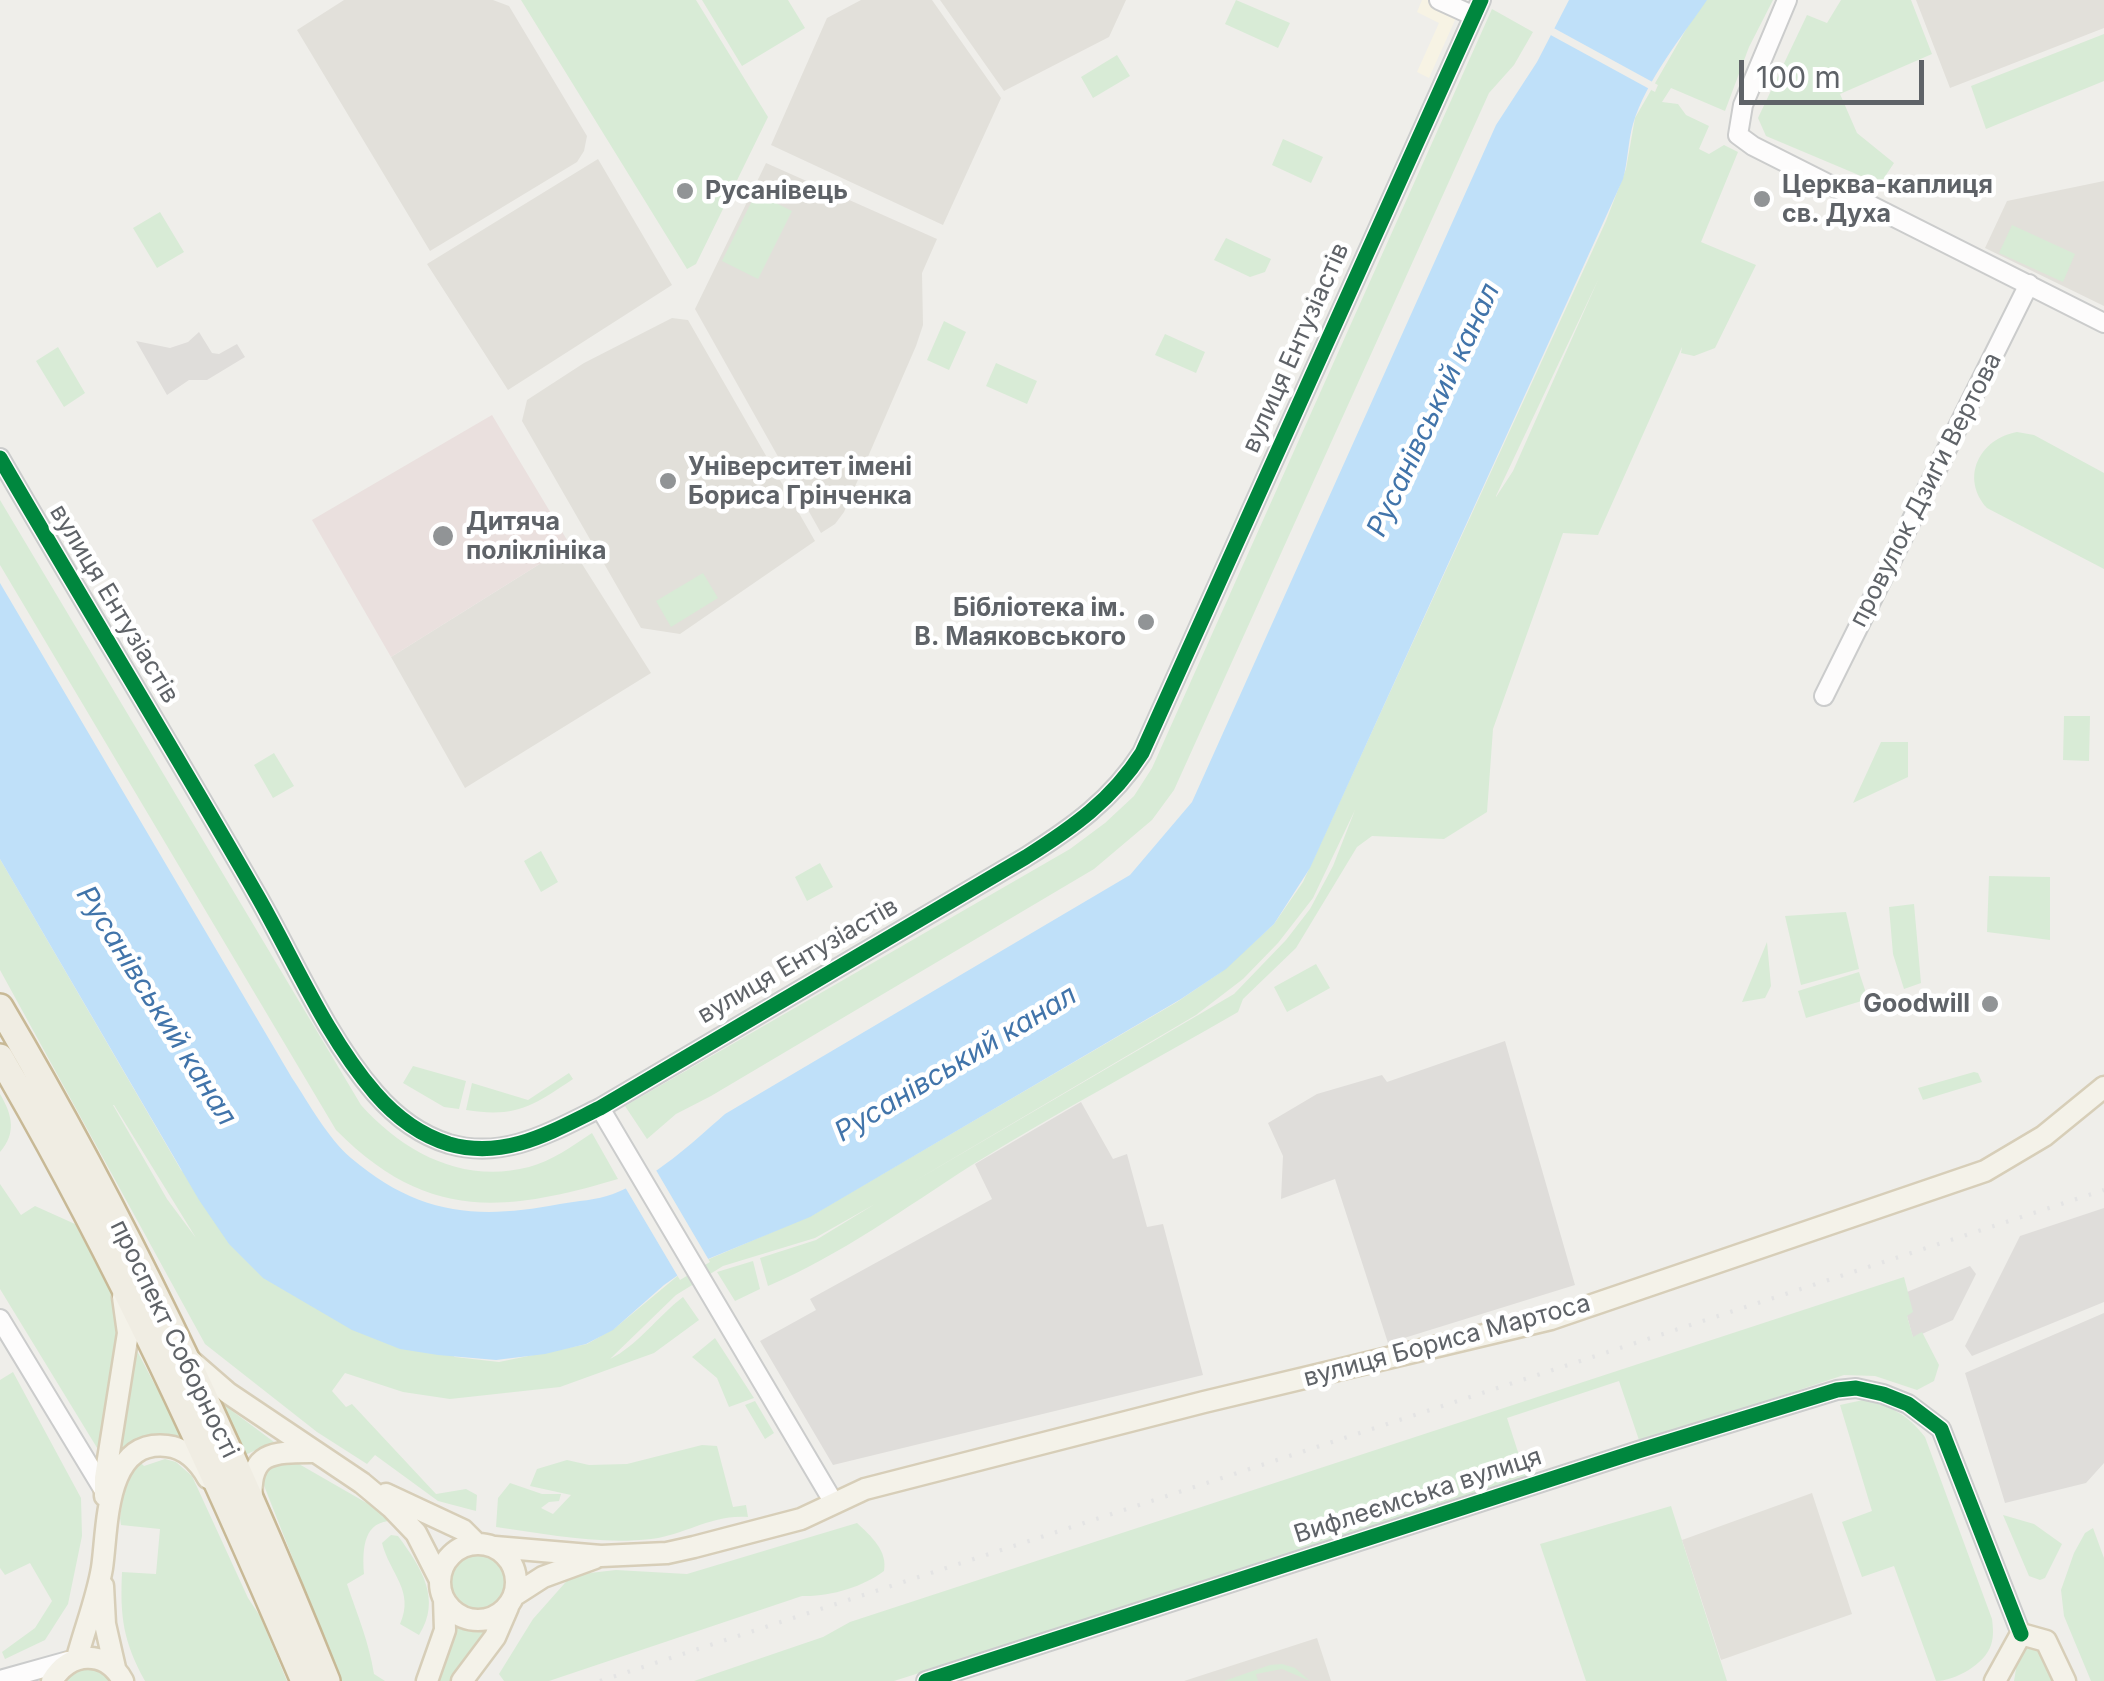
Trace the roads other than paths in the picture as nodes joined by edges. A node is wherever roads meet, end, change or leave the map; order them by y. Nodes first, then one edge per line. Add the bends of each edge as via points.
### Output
1 (1438, 0) edge
2 (1787, 0) edge
3 (1478, 8) edge
4 (2029, 284) junction
5 (2104, 324) edge
6 (0, 458) edge
7 (1824, 696) dead end
8 (0, 1007) edge
9 (0, 1057) edge
10 (2104, 1087) edge
11 (600, 1108) junction
12 (116, 1266) junction
13 (0, 1319) edge
14 (184, 1355) junction
15 (316, 1452) junction
16 (362, 1483) junction
17 (105, 1492) junction
18 (252, 1502) junction
19 (834, 1502) junction
20 (107, 1516) junction
21 (242, 1536) junction
22 (486, 1545) junction
23 (601, 1556) junction
24 (102, 1570) junction
25 (442, 1590) junction
26 (512, 1600) junction
27 (2020, 1634) junction
28 (2009, 1659) junction
29 (73, 1660) junction
30 (312, 1674) edge
31 (119, 1675) edge
32 (0, 1680) edge
33 (52, 1681) edge
34 (426, 1681) edge
35 (462, 1681) edge
36 (926, 1681) edge
37 (1996, 1681) edge
38 (2010, 1681) edge
39 (2065, 1681) edge

1 - 3 street
2 - 4 street via 1743,105 1738,135
3 - 11 street, вулиця Ентузіастів via 1125,780 1078,823 1026,857
4 - 5 street
4 - 7 street, провулок Дзиґи Вертова
6 - 11 street, вулиця Ентузіастів via 340,1044 393,1112 448,1144 504,1148
8 - 14 highway, проспект Соборності
9 - 12 highway, проспект Соборності
10 - 19 main road, вулиця Бориса Мартоса via 2012,1157 1956,1183 1550,1319 951,1466
11 - 19 street
12 - 17 main road via 129,1321
12 - 21 highway, проспект Соборності
13 - 17 street
14 - 15 main road, вулиця Бориса Мартоса
14 - 18 highway, проспект Соборності
15 - 16 main road, вулиця Бориса Мартоса
15 - 18 main road via 268,1456 256,1464
16 - 22 main road, вулиця Бориса Мартоса
16 - 25 main road, вулиця Бориса Мартоса via 409,1524
17 - 20 main road
18 - 30 highway, проспект Соборності
19 - 23 main road, вулиця Бориса Мартоса via 801,1520 694,1547
20 - 21 main road via 123,1466 147,1448 162,1446 186,1452 202,1468
20 - 24 main road
21 - 30 highway, проспект Соборності
22 - 23 main road, вулиця Бориса Мартоса
22 - 25 main road via 455,1551 442,1569
22 - 26 main road via 512,1562
23 - 26 main road, вулиця Бориса Мартоса via 543,1577
24 - 29 main road
24 - 31 main road via 105,1624
25 - 26 main road via 452,1610 474,1620 499,1614
25 - 34 main road via 444,1630
26 - 35 main road
27 - 28 main road
27 - 36 street, Вифлеємська вулиця via 1946,1438 1925,1416 1856,1388 1638,1451
27 - 39 main road via 2046,1641
28 - 37 main road
28 - 38 street
29 - 31 main road via 98,1658
29 - 32 street
29 - 33 main road

